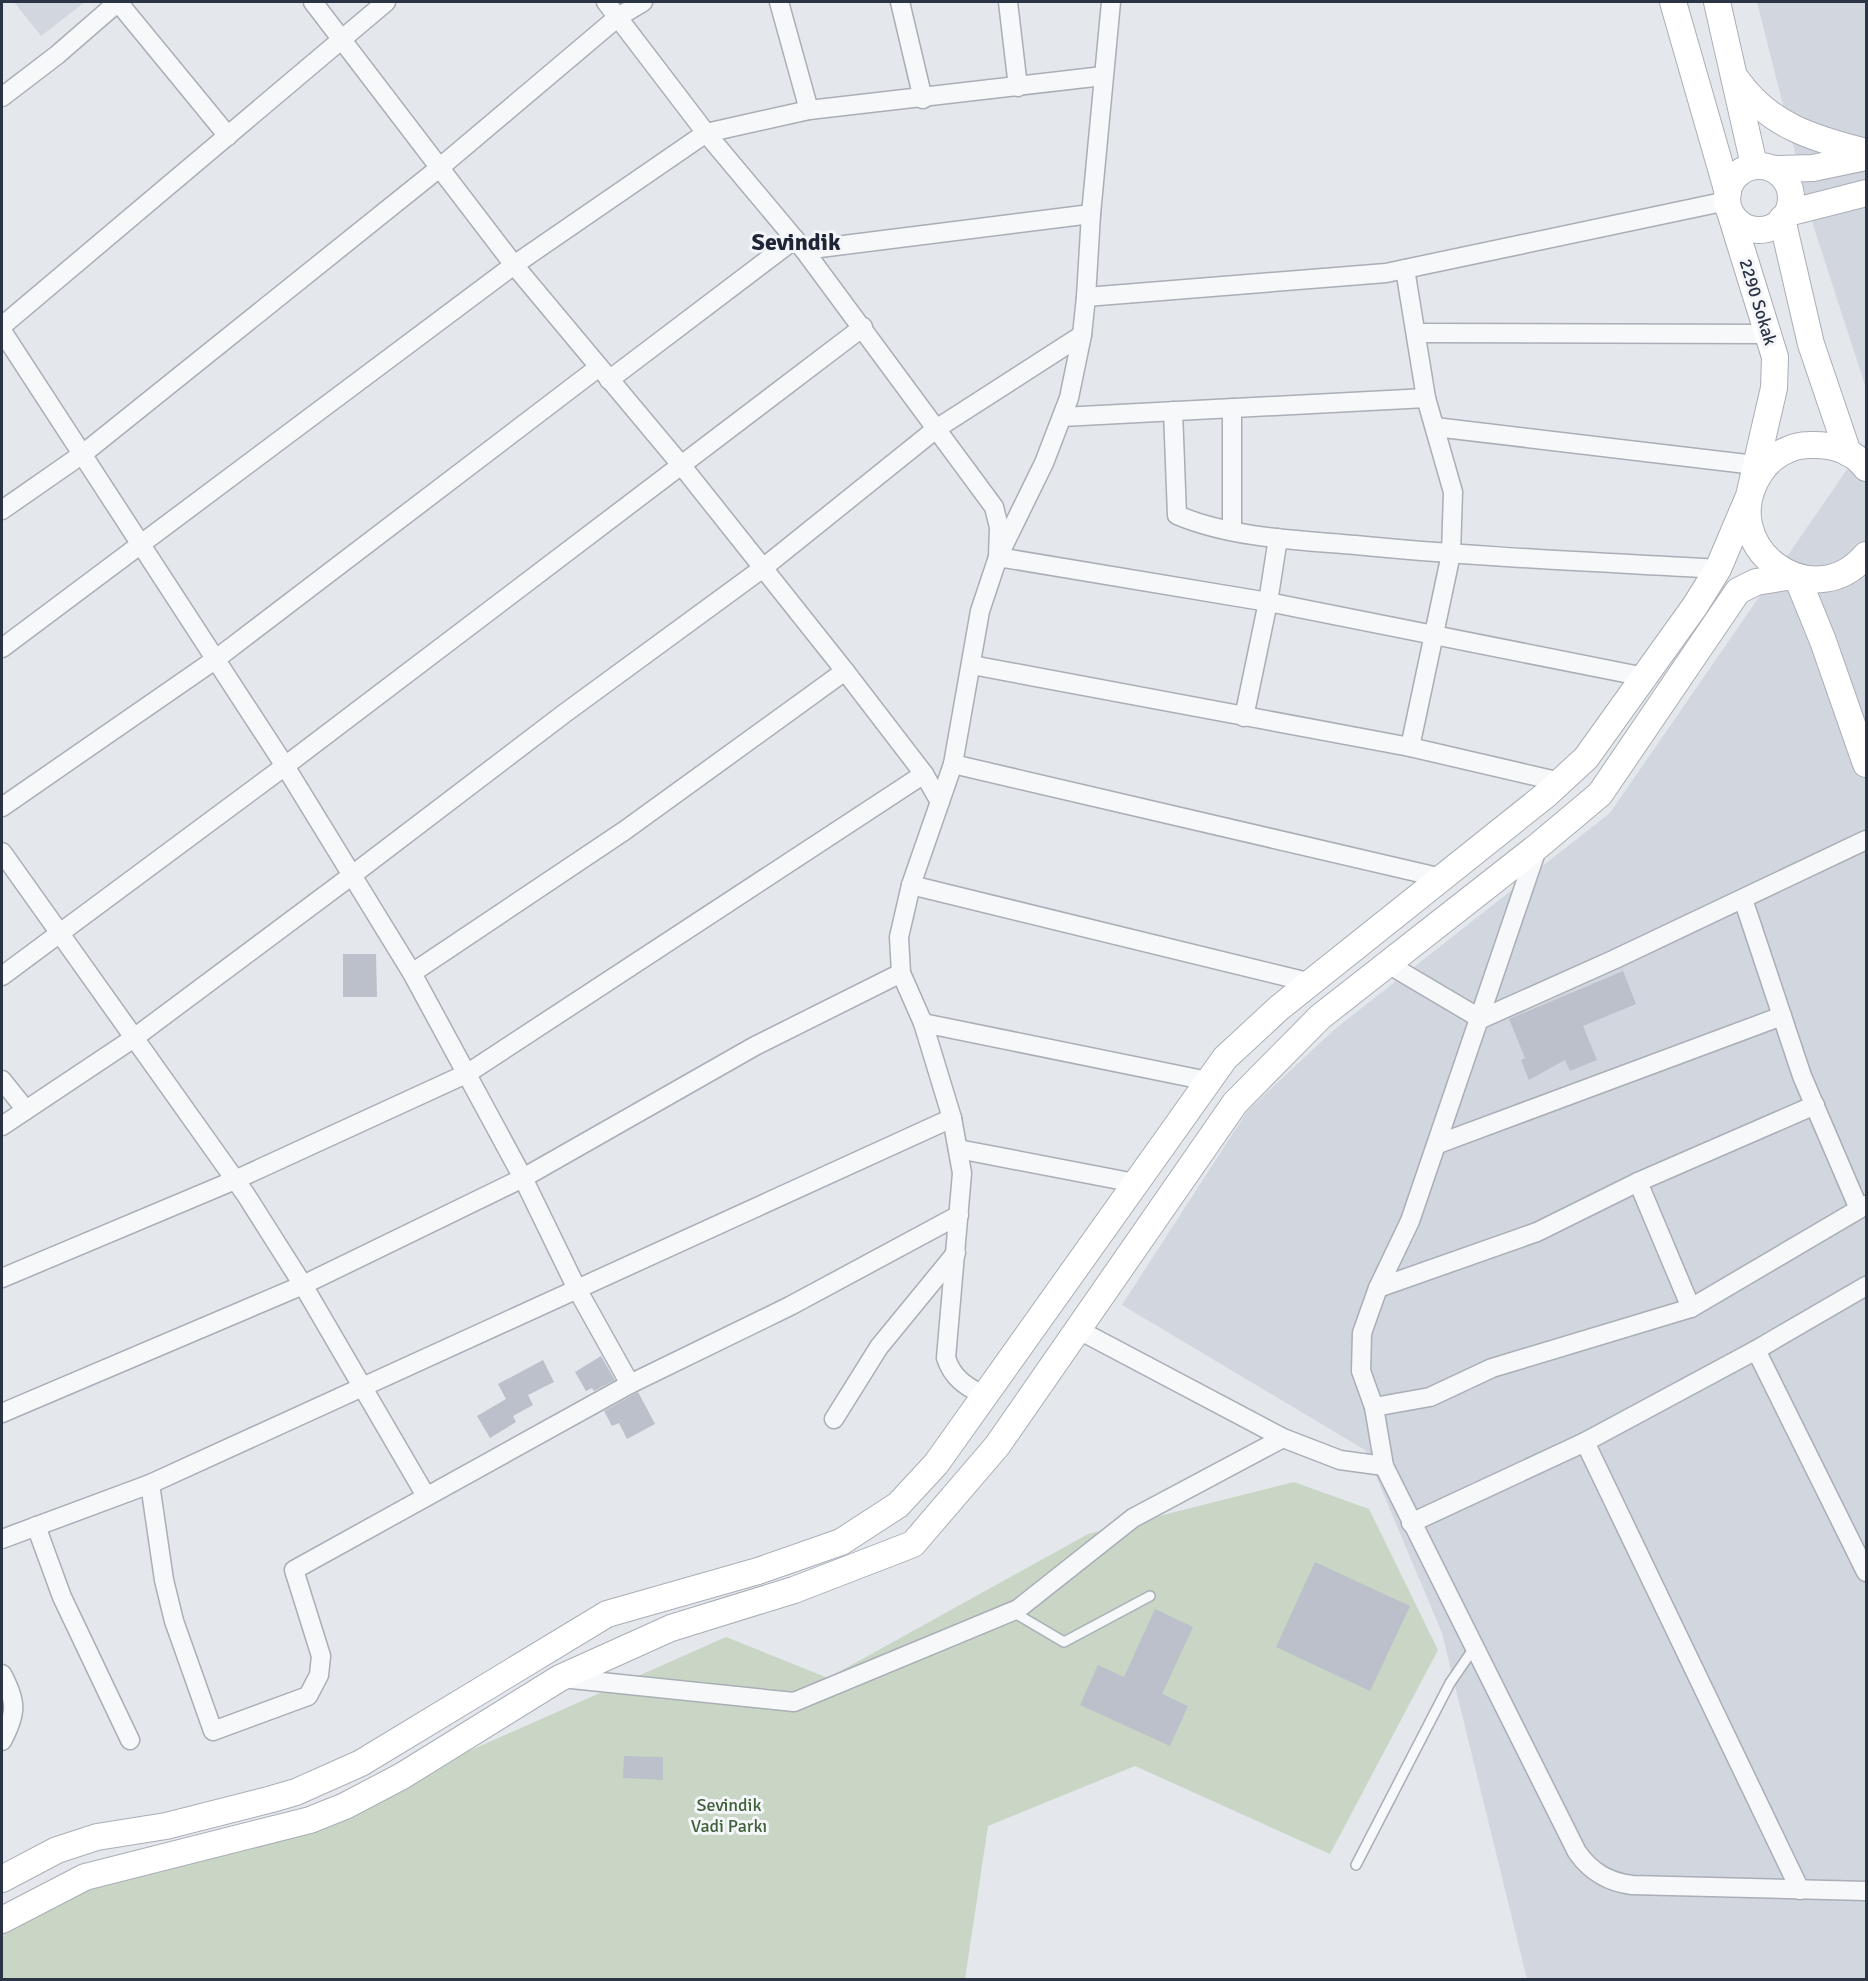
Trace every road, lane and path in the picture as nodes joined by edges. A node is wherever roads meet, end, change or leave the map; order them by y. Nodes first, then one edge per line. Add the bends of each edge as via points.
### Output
1 (118, 2) edge
2 (313, 2) edge
3 (386, 2) edge
4 (606, 2) edge
5 (644, 2) edge
6 (779, 2) edge
7 (900, 2) edge
8 (1008, 2) edge
9 (1111, 2) edge
10 (1673, 2) edge
11 (1717, 2) edge
12 (618, 17) junction
13 (343, 39) junction
14 (1733, 74) junction
15 (1103, 76) junction
16 (1018, 87) junction
17 (2, 97) edge
18 (923, 99) junction
19 (809, 110) junction
20 (706, 133) junction
21 (228, 136) junction
22 (1866, 152) edge
23 (1866, 157) edge
24 (1764, 167) junction
25 (438, 168) junction
26 (1866, 193) edge
27 (1729, 203) junction
28 (1091, 214) junction
29 (1785, 216) junction
30 (799, 245) junction
31 (514, 265) junction
32 (1405, 269) junction
33 (1086, 297) junction
34 (2, 326) edge
35 (863, 327) junction
36 (2, 331) edge
37 (1416, 333) junction
38 (1768, 334) junction
39 (1082, 335) junction
40 (604, 374) junction
41 (1426, 398) junction
42 (1232, 408) junction
43 (1173, 411) junction
44 (1062, 417) junction
45 (1435, 427) junction
46 (936, 429) junction
47 (84, 453) junction
48 (1857, 460) edge
49 (1755, 465) junction
50 (682, 466) junction
51 (1749, 496) junction
52 (2, 510) edge
53 (1232, 530) junction
54 (1278, 538) junction
55 (140, 546) junction
56 (1451, 554) junction
57 (1866, 555) edge
58 (998, 557) junction
59 (763, 568) junction
60 (1718, 569) junction
61 (1795, 576) junction
62 (1268, 602) junction
63 (1434, 633) junction
64 (2, 648) edge
65 (216, 659) junction
66 (972, 665) junction
67 (844, 671) junction
68 (1645, 677) junction
69 (1244, 717) junction
70 (1410, 747) junction
71 (954, 764) junction
72 (1866, 764) edge
73 (285, 766) junction
74 (924, 774) junction
75 (1561, 782) junction
76 (940, 802) junction
77 (2, 807) edge
78 (1866, 840) edge
79 (1538, 846) junction
80 (2, 852) edge
81 (351, 876) junction
82 (1442, 878) junction
83 (911, 885) junction
84 (1743, 899) junction
85 (60, 934) junction
86 (1389, 964) junction
87 (412, 972) junction
88 (901, 974) junction
89 (2, 976) edge
90 (1312, 983) junction
91 (1782, 1016) junction
92 (1481, 1019) junction
93 (923, 1023) junction
94 (134, 1038) junction
95 (468, 1073) junction
96 (2, 1080) edge
97 (1208, 1081) junction
98 (1815, 1105) junction
99 (26, 1110) junction
100 (952, 1118) junction
101 (2, 1126) edge
102 (1438, 1144) junction
103 (958, 1149) junction
104 (523, 1178) junction
105 (235, 1180) junction
106 (1638, 1182) junction
107 (1135, 1183) junction
108 (1863, 1207) edge
109 (959, 1215) junction
110 (956, 1253) junction
111 (2, 1278) edge
112 (303, 1285) junction
113 (1866, 1286) edge
114 (1378, 1288) junction
115 (577, 1289) junction
116 (1691, 1308) junction
117 (1077, 1329) junction
118 (1756, 1350) junction
119 (630, 1384) junction
120 (363, 1388) junction
121 (984, 1396) junction
122 (1374, 1407) junction
123 (2, 1413) edge
124 (834, 1419) dead end
125 (1283, 1438) junction
126 (1585, 1442) junction
127 (1384, 1466) junction
128 (150, 1484) junction
129 (426, 1496) junction
130 (1411, 1523) junction
131 (36, 1526) junction
132 (2, 1539) edge
133 (1866, 1572) edge
134 (1150, 1596) dead end
135 (1011, 1612) junction
136 (1474, 1648) junction
137 (2, 1674) edge
138 (560, 1678) junction
139 (130, 1740) dead end
140 (2, 1741) edge
141 (1356, 1865) dead end
142 (2, 1879) edge
143 (1800, 1890) junction
144 (1866, 1891) edge
145 (2, 1920) edge

1 - 17 street
1 - 21 street
2 - 13 street
3 - 13 street
4 - 12 street
5 - 12 street
6 - 19 street
7 - 18 street
8 - 16 street
9 - 15 street
10 - 27 main road, 2290 Sokak
11 - 14 main road, 2290 Sokak
12 - 20 street
12 - 25 street
13 - 21 street
13 - 25 street
14 - 22 main road via 1765,112 1790,129
14 - 24 main road, 2290 Sokak
15 - 16 street
15 - 28 street
16 - 18 street
18 - 19 street
19 - 20 street
20 - 30 street
20 - 31 street
21 - 34 street
23 - 24 main road via 1813,168
24 - 27 main road via 1742,170 1730,182
24 - 29 main road, 2290 Sokak via 1787,181 1792,197
25 - 31 street
25 - 47 street
26 - 29 main road
27 - 29 main road, 2290 Sokak via 1744,227 1761,231 1777,226
27 - 32 street
27 - 38 main road, 2290 Sokak
28 - 30 street
28 - 33 street
29 - 48 main road, 2290 Sokak via 1810,344
30 - 35 street
30 - 40 street
31 - 40 street
31 - 55 street
32 - 33 street
32 - 37 street
33 - 39 street
35 - 46 street
35 - 50 street
36 - 47 street
37 - 38 street
37 - 41 street
38 - 49 main road, 2290 Sokak via 1775,357 1774,388
39 - 44 street
39 - 46 street
40 - 50 street
40 - 65 street
41 - 42 street
41 - 45 street
42 - 43 street
42 - 53 street
43 - 44 street
43 - 53 street via 1177,515
44 - 58 street
45 - 49 street
45 - 56 street via 1454,492
46 - 58 street via 994,507 999,527
46 - 59 street
47 - 52 street
47 - 55 street
48 - 51 main road, 2290 Sokak via 1824,444 1802,445 1781,452 1764,466
49 - 51 main road, 2290 Sokak
50 - 59 street
50 - 73 street
51 - 60 main road
51 - 61 main road, 2290 Sokak via 1749,527 1757,548 1773,565
53 - 54 street
54 - 56 street
54 - 62 street
55 - 64 street
55 - 65 street
56 - 60 street
56 - 63 street
57 - 61 main road via 1859,565 1839,576 1816,580
58 - 62 street
58 - 66 street via 980,611
59 - 67 street
59 - 81 street
60 - 68 main road
61 - 72 main road via 1823,641
61 - 79 main road via 1756,582 1738,591 1600,794
62 - 63 street
62 - 69 street
63 - 68 street
63 - 70 street
65 - 73 street
65 - 77 street
66 - 69 street
66 - 71 street
67 - 74 street
67 - 87 street via 624,831
68 - 75 main road via 1586,758
69 - 70 street
70 - 75 street
71 - 76 street
71 - 82 street
73 - 81 street
73 - 85 street
74 - 76 street
74 - 95 street
75 - 82 main road
76 - 83 street
78 - 84 street
79 - 86 main road
79 - 92 street
80 - 85 street
81 - 87 street
81 - 94 street
82 - 90 main road
83 - 88 street via 898,937
83 - 90 street
84 - 91 street
84 - 92 street
85 - 89 street
85 - 94 street
86 - 92 street
86 - 117 main road via 1320,1017 1235,1103
87 - 95 street
88 - 93 street
88 - 104 street via 755,1046
90 - 97 main road via 1225,1058
91 - 98 street
91 - 102 street
92 - 102 street
93 - 97 street
93 - 100 street
94 - 99 street
94 - 105 street
95 - 104 street
95 - 105 street
96 - 99 street
97 - 107 main road
98 - 106 street
98 - 108 street
99 - 101 street
100 - 103 street
100 - 115 street
102 - 114 street via 1410,1221
103 - 107 street
103 - 109 street via 962,1173
104 - 112 street
104 - 115 street
105 - 111 street
105 - 112 street
106 - 114 street via 1537,1232
106 - 116 street
107 - 121 main road
108 - 116 street
109 - 110 street
109 - 119 street via 790,1306
110 - 121 street via 946,1358 951,1373
110 - 124 street via 879,1347
112 - 120 street
112 - 123 street
113 - 118 street
114 - 122 street via 1362,1333 1361,1371
115 - 119 street
115 - 120 street
116 - 122 street via 1492,1368 1430,1397
117 - 125 street
117 - 138 main road via 997,1446 914,1544 794,1590 671,1628
118 - 126 street
118 - 133 street
119 - 129 street
120 - 128 street
120 - 129 street
121 - 142 main road via 936,1464 898,1505 841,1542 758,1571 607,1614 361,1763 296,1792 166,1826 97,1837 57,1850
122 - 127 street
125 - 127 street via 1340,1460
125 - 135 street via 1133,1518
126 - 130 street
126 - 143 street
127 - 130 street
128 - 129 street via 174,1621 213,1731 308,1696 319,1675 321,1656 294,1570
128 - 131 street
130 - 136 street
131 - 132 street
131 - 139 street via 62,1597
134 - 135 lane via 1064,1642
135 - 138 street via 795,1702
136 - 141 lane via 1450,1683
136 - 143 street via 1577,1852 1601,1876 1632,1885
137 - 140 street via 15,1708
138 - 145 main road via 402,1776 345,1806 310,1820 85,1877
143 - 144 street

